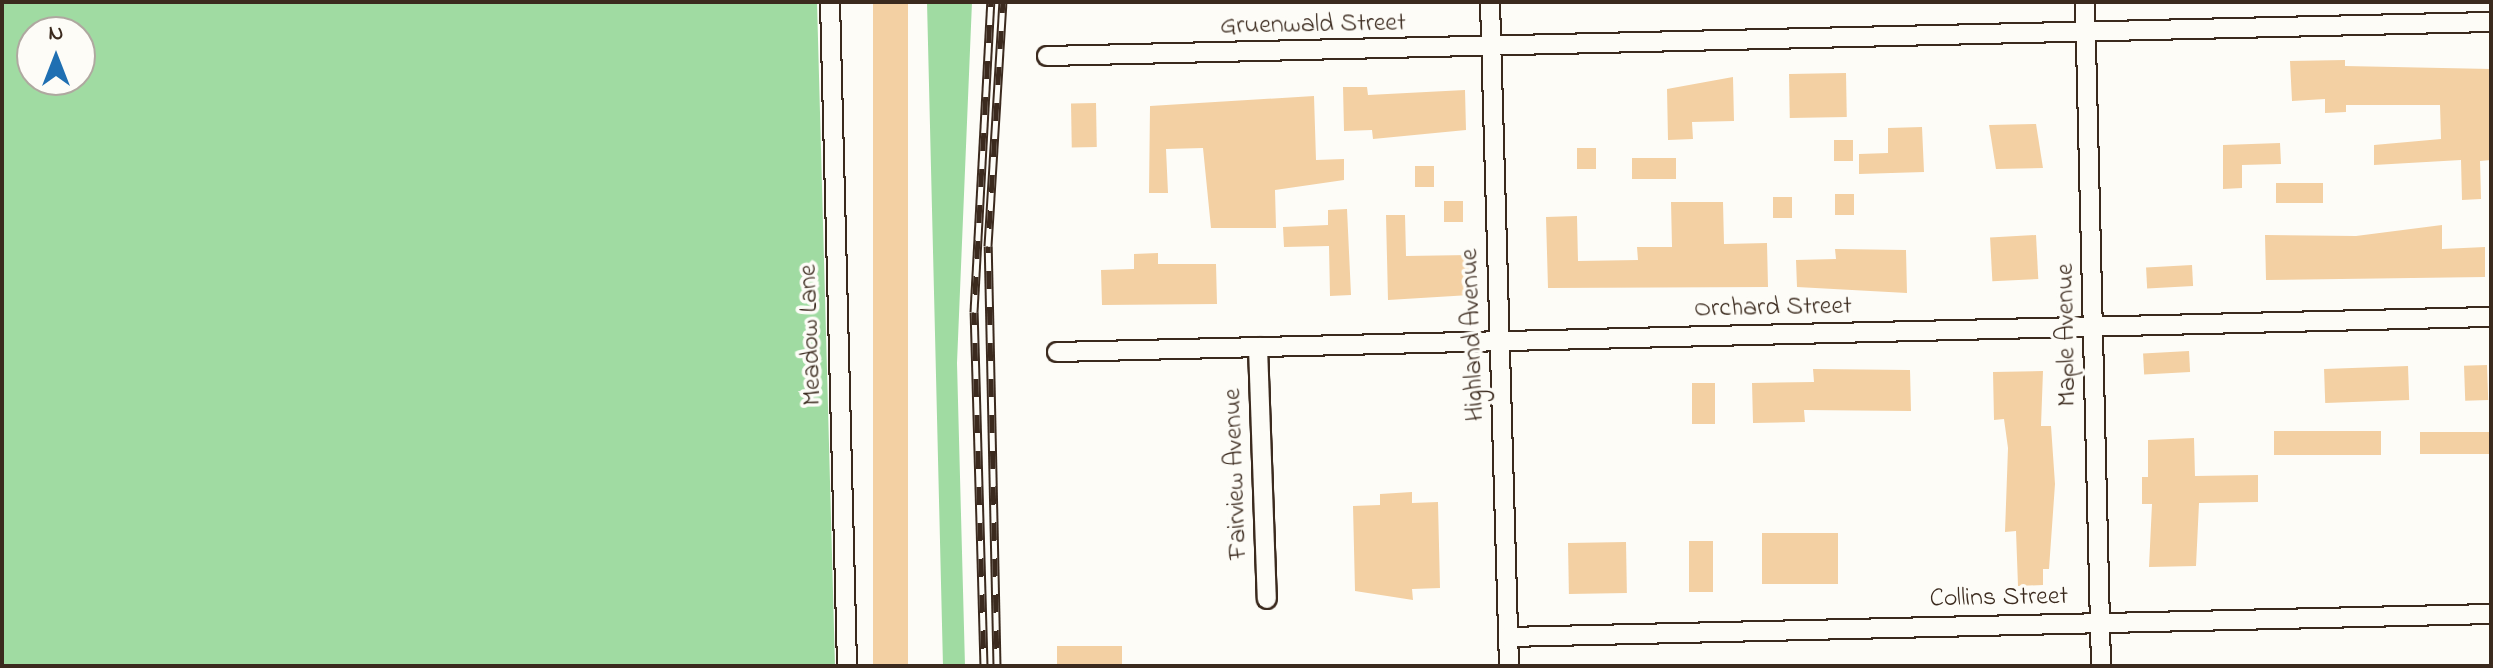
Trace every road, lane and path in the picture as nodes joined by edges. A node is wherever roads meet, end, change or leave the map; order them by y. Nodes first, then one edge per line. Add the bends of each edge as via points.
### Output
1 (830, 2) edge
2 (1490, 2) edge
3 (2085, 2) edge
4 (2491, 22) edge
5 (2086, 33) junction
6 (1492, 49) junction
7 (1047, 56) dead end
8 (2491, 317) edge
9 (2094, 327) junction
10 (1500, 341) junction
11 (1258, 347) junction
12 (1057, 352) dead end
13 (1267, 599) dead end
14 (2491, 614) edge
15 (2100, 622) junction
16 (1508, 637) junction
17 (847, 666) edge
18 (1509, 666) edge
19 (2101, 666) edge

1 - 17 street, Meadow Lane
2 - 6 street, Highland Avenue
3 - 5 street, Maple Avenue
4 - 5 street, Gruenwald Street
5 - 6 street, Gruenwald Street
5 - 9 street, Maple Avenue
6 - 7 street, Gruenwald Street
6 - 10 street, Highland Avenue
8 - 9 street, Orchard Street
9 - 10 street, Orchard Street
9 - 15 street, Maple Avenue
10 - 11 street, Orchard Street
10 - 16 street, Highland Avenue
11 - 12 street, Orchard Street
11 - 13 street, Fairview Avenue
14 - 15 street, Collins Street
15 - 16 street, Collins Street
15 - 19 street, Maple Avenue
16 - 18 street, Highland Avenue

